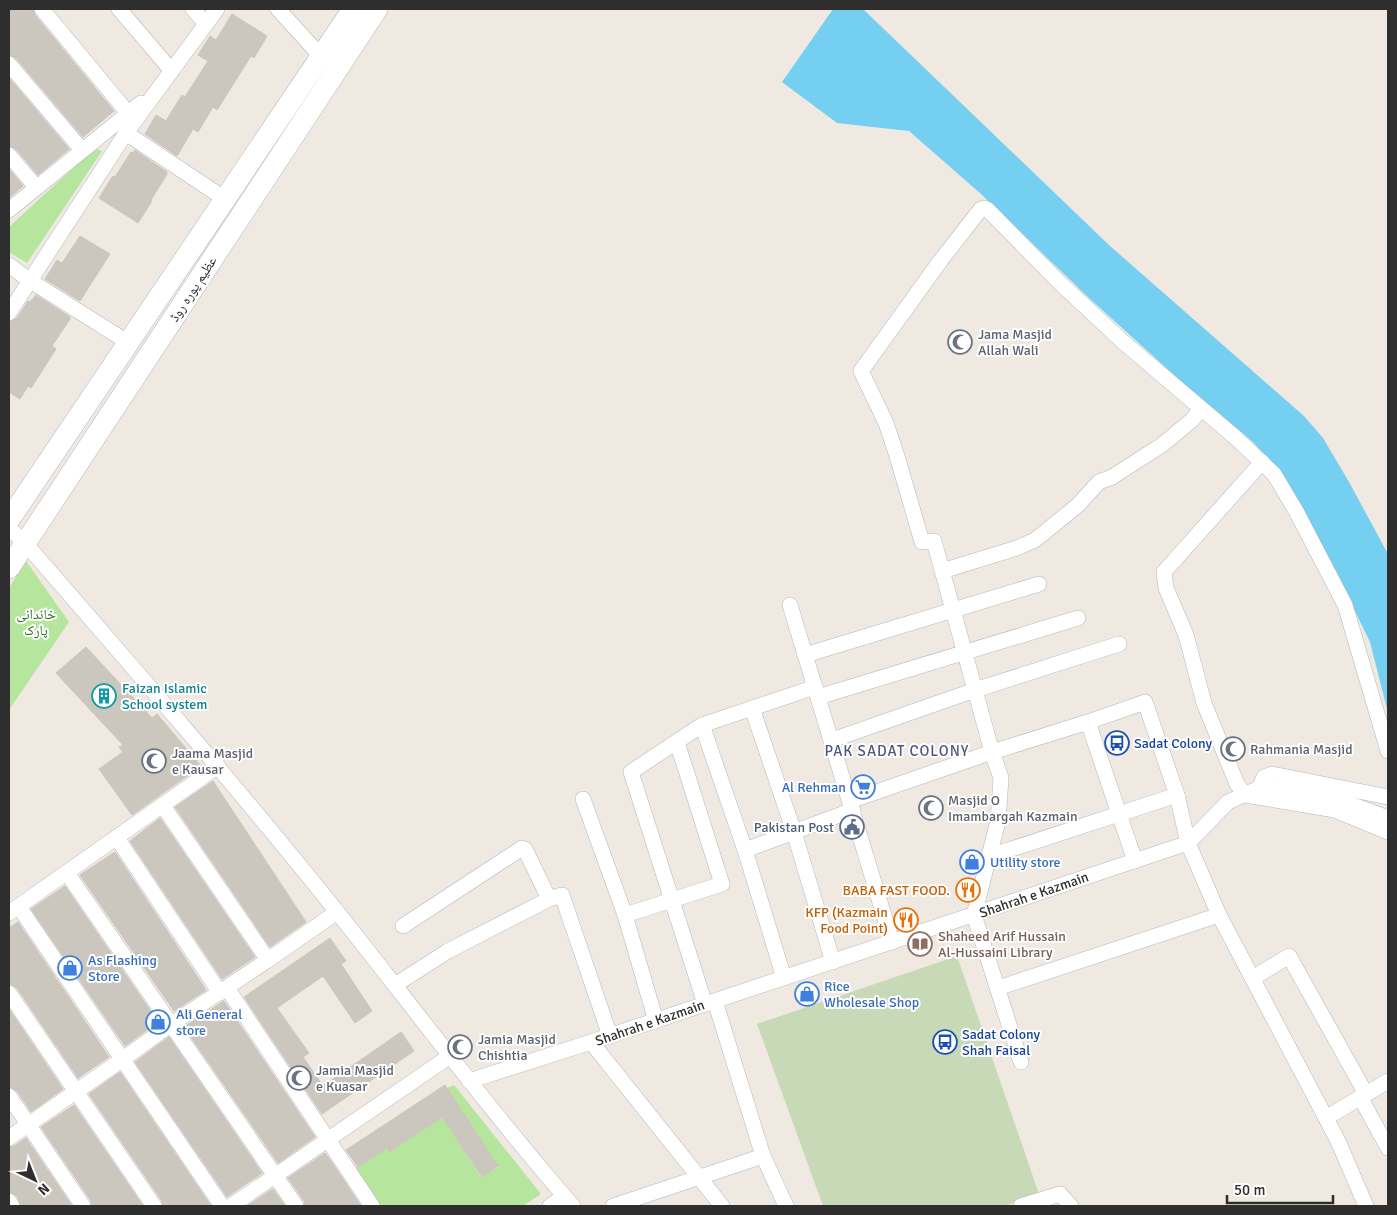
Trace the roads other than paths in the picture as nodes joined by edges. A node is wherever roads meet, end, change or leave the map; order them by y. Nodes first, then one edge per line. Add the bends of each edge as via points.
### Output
1 (42, 9) edge
2 (119, 9) edge
3 (193, 9) edge
4 (217, 9) edge
5 (278, 9) edge
6 (353, 9) edge
7 (377, 9) edge
8 (206, 24) junction
9 (321, 57) junction
10 (9, 64) edge
11 (171, 70) junction
12 (335, 73) junction
13 (154, 93) junction
14 (128, 113) junction
15 (126, 133) junction
16 (82, 150) junction
17 (9, 155) edge
18 (36, 187) junction
19 (225, 199) junction
20 (9, 210) edge
21 (9, 265) edge
22 (29, 280) junction
23 (9, 313) edge
24 (129, 343) junction
25 (1201, 409) junction
26 (1262, 462) junction
27 (9, 520) edge
28 (9, 528) edge
29 (25, 543) junction
30 (9, 568) edge
31 (942, 571) junction
32 (1039, 584) dead end
33 (790, 605) dead end
34 (953, 609) junction
35 (1078, 618) dead end
36 (1118, 644) dead end
37 (964, 651) junction
38 (805, 655) junction
39 (975, 690) junction
40 (816, 692) junction
41 (752, 708) junction
42 (1088, 722) junction
43 (702, 725) junction
44 (832, 740) junction
45 (677, 742) junction
46 (1388, 751) edge
47 (992, 752) junction
48 (218, 766) junction
49 (1259, 788) junction
50 (1177, 795) junction
51 (1244, 795) junction
52 (1388, 797) edge
53 (583, 799) dead end
54 (163, 806) junction
55 (852, 806) junction
56 (1118, 814) junction
57 (1388, 823) edge
58 (794, 832) junction
59 (117, 838) junction
60 (1188, 843) junction
61 (745, 850) junction
62 (990, 856) junction
63 (1135, 861) junction
64 (67, 872) junction
65 (549, 899) junction
66 (673, 900) junction
67 (14, 910) edge
68 (337, 912) junction
69 (974, 915) junction
70 (1219, 915) junction
71 (625, 916) junction
72 (403, 926) dead end
73 (892, 942) junction
74 (268, 960) junction
75 (833, 962) junction
76 (784, 978) junction
77 (1253, 978) junction
78 (395, 985) junction
79 (998, 988) junction
80 (223, 990) junction
81 (9, 993) edge
82 (710, 1002) junction
83 (656, 1021) junction
84 (170, 1025) junction
85 (610, 1036) junction
86 (591, 1042) junction
87 (450, 1056) junction
88 (123, 1059) junction
89 (1020, 1062) dead end
90 (469, 1081) junction
91 (1388, 1081) edge
92 (76, 1092) junction
93 (9, 1096) edge
94 (1363, 1096) junction
95 (1326, 1118) junction
96 (28, 1124) junction
97 (9, 1138) edge
98 (328, 1140) junction
99 (1388, 1148) edge
100 (763, 1156) junction
101 (276, 1176) junction
102 (699, 1178) junction
103 (9, 1201) edge
104 (569, 1201) edge
105 (12, 1206) edge
106 (83, 1206) edge
107 (154, 1206) edge
108 (222, 1206) edge
109 (231, 1206) edge
110 (296, 1206) edge
111 (372, 1206) edge
112 (550, 1206) edge
113 (613, 1206) edge
114 (722, 1206) edge
115 (786, 1206) edge
116 (1020, 1206) edge
117 (1071, 1206) edge
118 (1366, 1206) edge

1 - 14 street
2 - 11 street
3 - 8 street
4 - 8 street
5 - 9 street
6 - 9 main road, عظیم پورہ روڈ
7 - 12 main road, عظیم پورہ روڈ
8 - 11 street
9 - 12 street
9 - 19 main road, عظیم پورہ روڈ
10 - 16 street
11 - 13 street
12 - 29 main road, عظیم پورہ روڈ
13 - 14 street
13 - 15 street
14 - 16 street
15 - 19 street
15 - 22 street
16 - 18 street
17 - 18 street
18 - 20 street
19 - 24 main road, عظیم پورہ روڈ
21 - 22 street
22 - 23 street
22 - 24 street
24 - 27 main road, عظیم پورہ روڈ
25 - 26 street
25 - 31 street via 1162,445 1099,482 1077,506 1034,540
25 - 31 street via 1122,341 987,209 980,210 861,371 898,456 922,542 934,541
26 - 46 street via 1274,474 1296,511 1345,605
26 - 51 street via 1164,572 1166,588 1186,635 1204,703
28 - 29 street
29 - 30 main road, عظیم پورہ روڈ
29 - 48 street
31 - 34 street
32 - 34 street
33 - 38 street
34 - 37 street
34 - 38 street
35 - 37 street
36 - 39 street
37 - 39 street
37 - 40 street
38 - 40 street
39 - 44 street
39 - 47 street
40 - 41 street
40 - 44 street
41 - 43 street
41 - 58 street
42 - 47 street
42 - 50 street via 1145,702
42 - 56 street
43 - 45 street
43 - 61 street
44 - 55 street
45 - 66 street via 631,772
45 - 66 street via 722,884
47 - 55 street
47 - 62 street via 1001,778 998,821
48 - 54 street
48 - 68 street
49 - 51 street, Shahrah e Kazmain
49 - 52 street, Shahrah e Kazmain via 1264,778 1272,774
49 - 57 street via 1345,802
50 - 56 street
50 - 60 street
51 - 57 street via 1335,810
51 - 60 street, Shahrah e Kazmain via 1228,802
53 - 71 street
54 - 59 street
54 - 74 street
55 - 58 street
55 - 73 street
56 - 62 street
56 - 63 street
58 - 61 street
58 - 75 street
59 - 64 street
59 - 80 street
60 - 63 street, Shahrah e Kazmain
60 - 70 street
61 - 76 street
62 - 69 street
63 - 69 street, Shahrah e Kazmain
64 - 67 street
64 - 84 street
65 - 72 street via 522,848
65 - 78 street via 448,951
65 - 85 street via 562,895
66 - 71 street
66 - 82 street
67 - 88 street
68 - 74 street
68 - 78 street
69 - 73 street, Shahrah e Kazmain
69 - 79 street
70 - 77 street
70 - 79 street
71 - 83 street
73 - 75 street, Shahrah e Kazmain
74 - 80 street
75 - 76 street, Shahrah e Kazmain
76 - 82 street, Shahrah e Kazmain
77 - 94 street via 1289,956
77 - 95 street
78 - 87 street
79 - 89 street
80 - 84 street
80 - 98 street
81 - 92 street
82 - 83 street, Shahrah e Kazmain
82 - 100 street
83 - 85 street, Shahrah e Kazmain
84 - 88 street
84 - 101 street
85 - 86 street, Shahrah e Kazmain
86 - 90 street, Shahrah e Kazmain
86 - 102 street
87 - 90 street
87 - 98 street
88 - 92 street
88 - 108 street
90 - 104 street
91 - 94 street
92 - 96 street
92 - 107 street
93 - 96 street
94 - 95 street
94 - 99 street
95 - 118 street
96 - 97 street
96 - 106 street
98 - 101 street
98 - 111 street
100 - 102 street
100 - 115 street
101 - 109 street
101 - 110 street
102 - 113 street
102 - 114 street
103 - 105 street
104 - 112 street
116 - 117 street via 1060,1194

